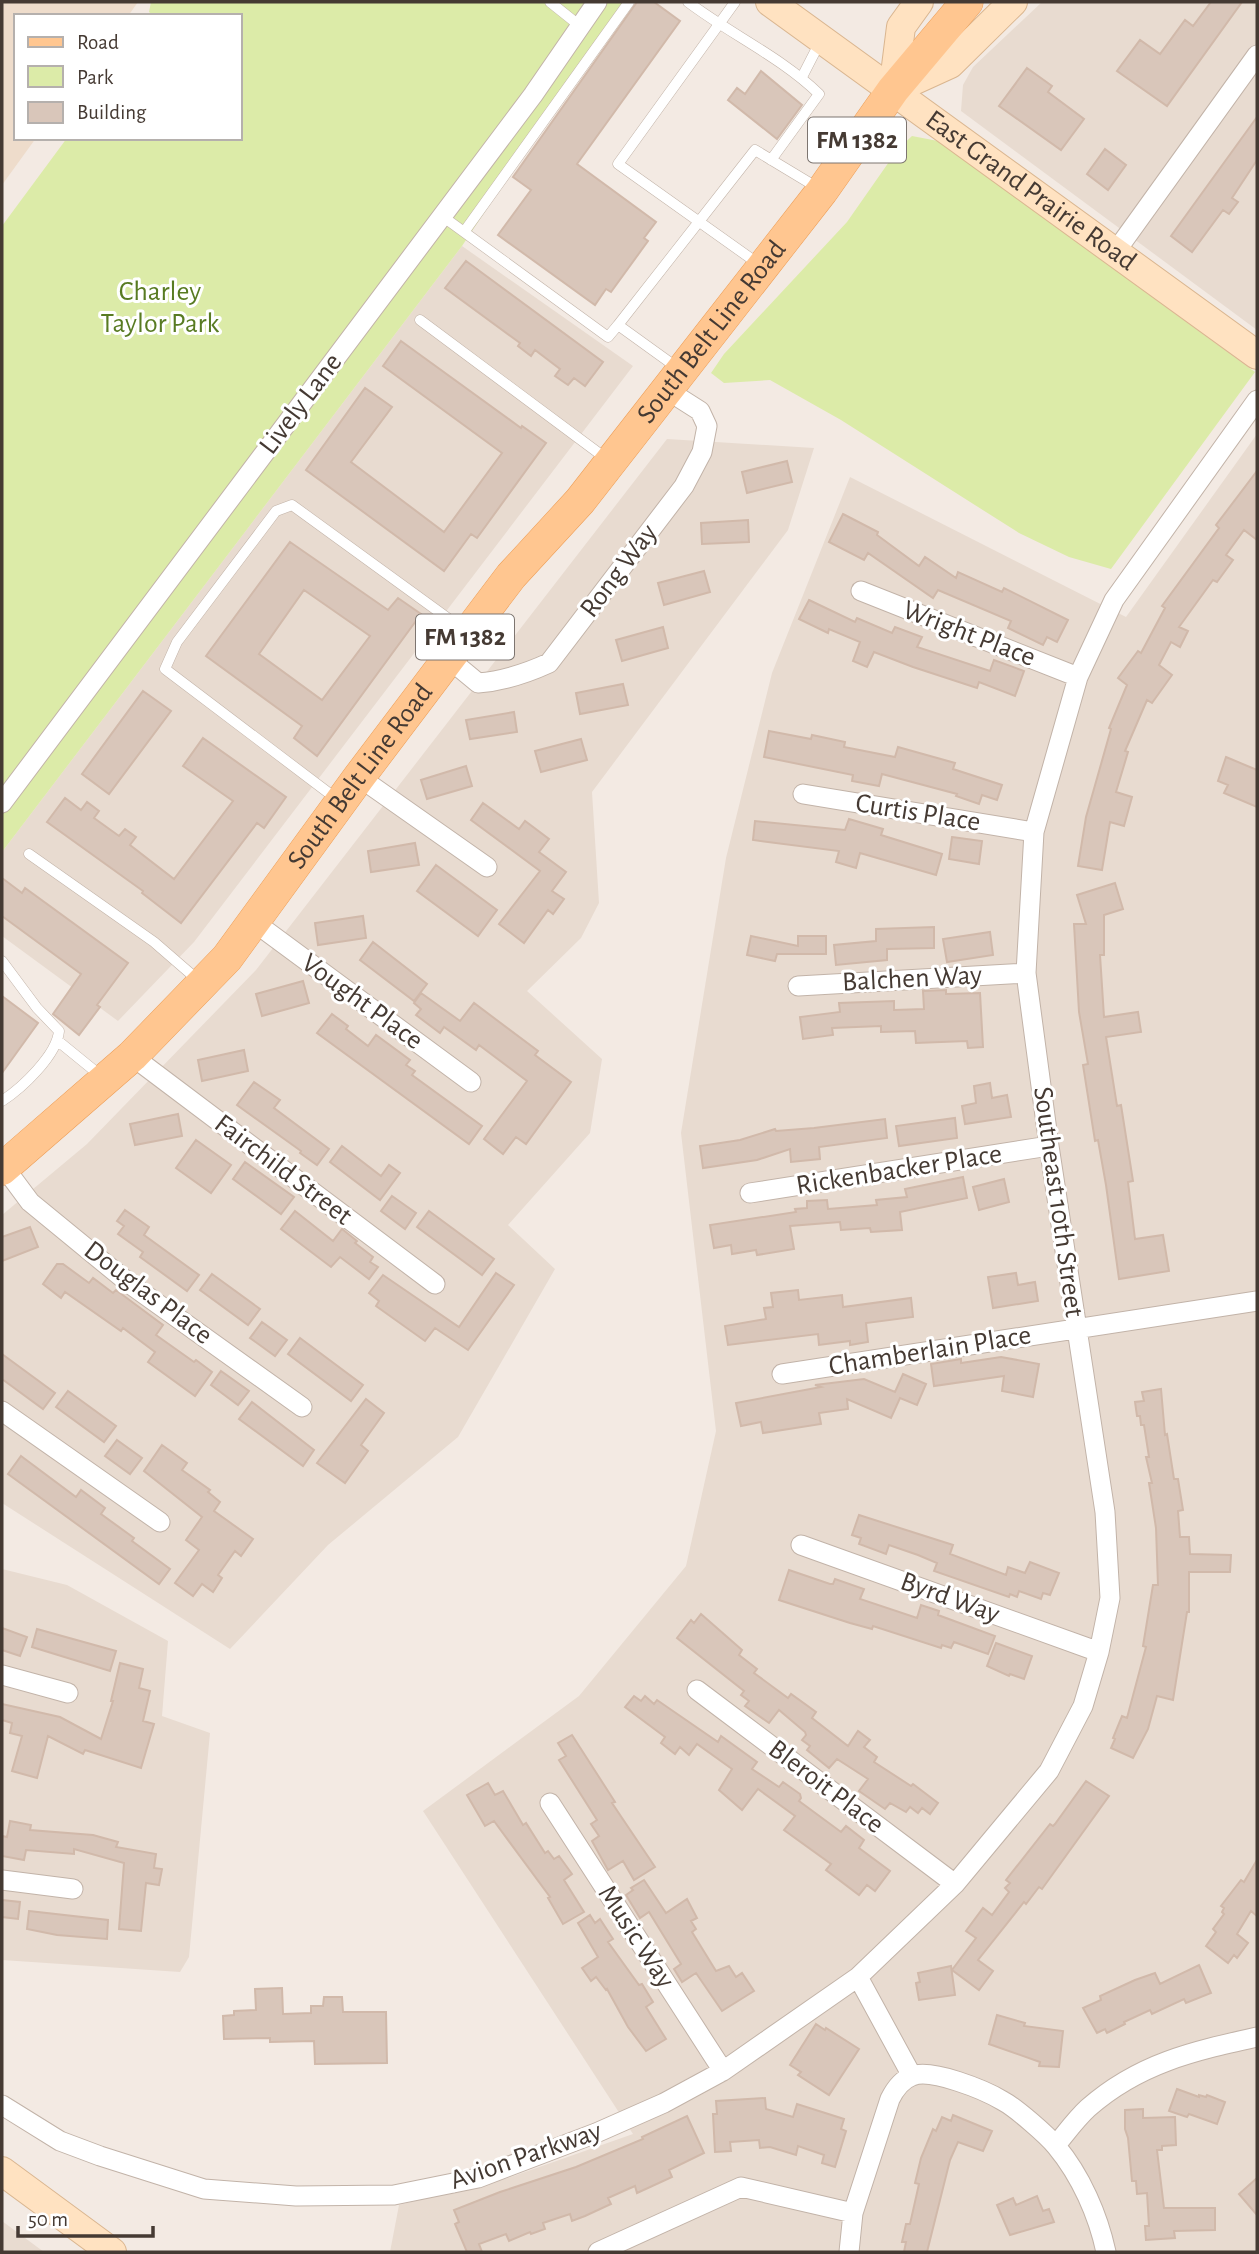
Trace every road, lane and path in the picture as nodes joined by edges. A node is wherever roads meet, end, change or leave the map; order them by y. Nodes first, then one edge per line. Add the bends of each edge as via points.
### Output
1 (550, 2) edge
2 (597, 2) edge
3 (629, 2) edge
4 (688, 2) edge
5 (735, 2) edge
6 (770, 2) edge
7 (919, 2) edge
8 (967, 2) edge
9 (1013, 2) edge
10 (719, 25) junction
11 (580, 26) junction
12 (821, 39) junction
13 (1257, 55) edge
14 (802, 77) junction
15 (893, 90) junction
16 (771, 160) junction
17 (821, 191) junction
18 (442, 216) junction
19 (700, 222) junction
20 (464, 232) junction
21 (1116, 251) junction
22 (762, 266) junction
23 (420, 320) dead end
24 (618, 325) junction
25 (1257, 355) edge
26 (674, 381) junction
27 (1257, 400) edge
28 (611, 462) junction
29 (861, 591) dead end
30 (468, 634) junction
31 (449, 659) junction
32 (1078, 677) junction
33 (350, 790) junction
34 (803, 794) dead end
35 (2, 803) edge
36 (1034, 832) junction
37 (29, 854) dead end
38 (487, 867) dead end
39 (254, 922) junction
40 (2, 961) edge
41 (1026, 973) junction
42 (202, 983) junction
43 (798, 986) dead end
44 (58, 1041) junction
45 (132, 1056) junction
46 (104, 1079) junction
47 (471, 1082) dead end
48 (2, 1101) edge
49 (1049, 1146) junction
50 (3, 1167) edge
51 (750, 1194) dead end
52 (435, 1284) dead end
53 (1257, 1301) edge
54 (1077, 1328) junction
55 (782, 1374) dead end
56 (302, 1407) dead end
57 (2, 1411) edge
58 (160, 1522) dead end
59 (801, 1545) dead end
60 (1099, 1651) junction
61 (2, 1675) edge
62 (697, 1690) dead end
63 (68, 1693) dead end
64 (550, 1803) dead end
65 (2, 1880) edge
66 (956, 1884) junction
67 (73, 1889) dead end
68 (858, 1976) junction
69 (1257, 2037) edge
70 (723, 2071) junction
71 (912, 2076) junction
72 (2, 2105) edge
73 (1056, 2145) junction
74 (5, 2180) edge
75 (853, 2213) junction
76 (112, 2252) edge
77 (598, 2252) edge
78 (849, 2252) edge
79 (1106, 2252) edge

1 - 11 lane
2 - 11 street, Lively Lane
3 - 20 lane
4 - 10 lane
5 - 10 lane
6 - 12 street, East Grand Prairie Road
7 - 15 street, South Belt Line Road / FM 1382 via 901,27
8 - 15 main road, South Belt Line Road / FM 1382
9 - 15 street via 950,64
10 - 14 lane
10 - 19 lane via 618,164
11 - 18 street, Lively Lane
12 - 14 lane
12 - 15 street, East Grand Prairie Road
13 - 21 street
14 - 16 lane via 819,94
15 - 17 main road, South Belt Line Road / FM 1382
15 - 21 street, East Grand Prairie Road
16 - 17 lane
16 - 19 lane via 755,150
17 - 22 main road, South Belt Line Road / FM 1382
18 - 20 lane
18 - 35 street, Lively Lane
19 - 22 lane
19 - 24 lane
20 - 24 lane via 608,337
21 - 25 street, East Grand Prairie Road
22 - 26 main road, South Belt Line Road / FM 1382
23 - 28 lane
24 - 26 lane
26 - 28 main road, South Belt Line Road / FM 1382
26 - 31 street, Rong Way via 707,426 702,452 684,486 549,663 501,682 478,683
27 - 32 street, Southeast 10th Street via 1114,600
28 - 30 main road, South Belt Line Road / FM 1382 via 510,576
29 - 32 street, Wright Place
30 - 31 main road, South Belt Line Road / FM 1382
30 - 33 lane via 292,505 276,511 177,642 165,668
31 - 33 main road, South Belt Line Road / FM 1382
32 - 36 street, Southeast 10th Street
33 - 38 street
33 - 39 main road, South Belt Line Road / FM 1382
34 - 36 street, Curtis Place
36 - 41 street, Southeast 10th Street
37 - 42 lane via 154,942
39 - 42 main road, South Belt Line Road / FM 1382
39 - 47 street, Vought Place
40 - 44 lane via 59,1031
41 - 43 street, Balchen Way
41 - 49 street, Southeast 10th Street
42 - 45 main road, South Belt Line Road / FM 1382
44 - 46 lane
44 - 48 lane via 26,1082
45 - 46 main road, South Belt Line Road / FM 1382
45 - 52 street, Fairchild Street
46 - 50 main road, South Belt Line Road / FM 1382
49 - 51 street, Rickenbacker Place
49 - 54 street, Southeast 10th Street
50 - 56 street, Douglas Place via 30,1202 130,1284
53 - 54 street, Chamberlain Place
54 - 55 street, Chamberlain Place
54 - 60 street, Southeast 10th Street via 1108,1535 1110,1598
57 - 58 street
59 - 60 street, Byrd Way
60 - 66 street, Southeast 10th Street via 1083,1706 1049,1771
61 - 63 street
62 - 66 street, Bleroit Place
64 - 70 street, Music Way
65 - 67 street
66 - 68 street, Southeast 10th Street
68 - 70 street, Avion Parkway
68 - 71 street
69 - 73 street via 1186,2053 1134,2076 1088,2108
70 - 72 street, Avion Parkway via 596,2133 478,2178 394,2195 296,2196 204,2189 60,2141
71 - 73 street via 930,2073 1003,2101
71 - 75 street via 896,2087 890,2098
73 - 79 street via 1083,2187
74 - 76 street
75 - 77 street via 741,2187
75 - 78 street

